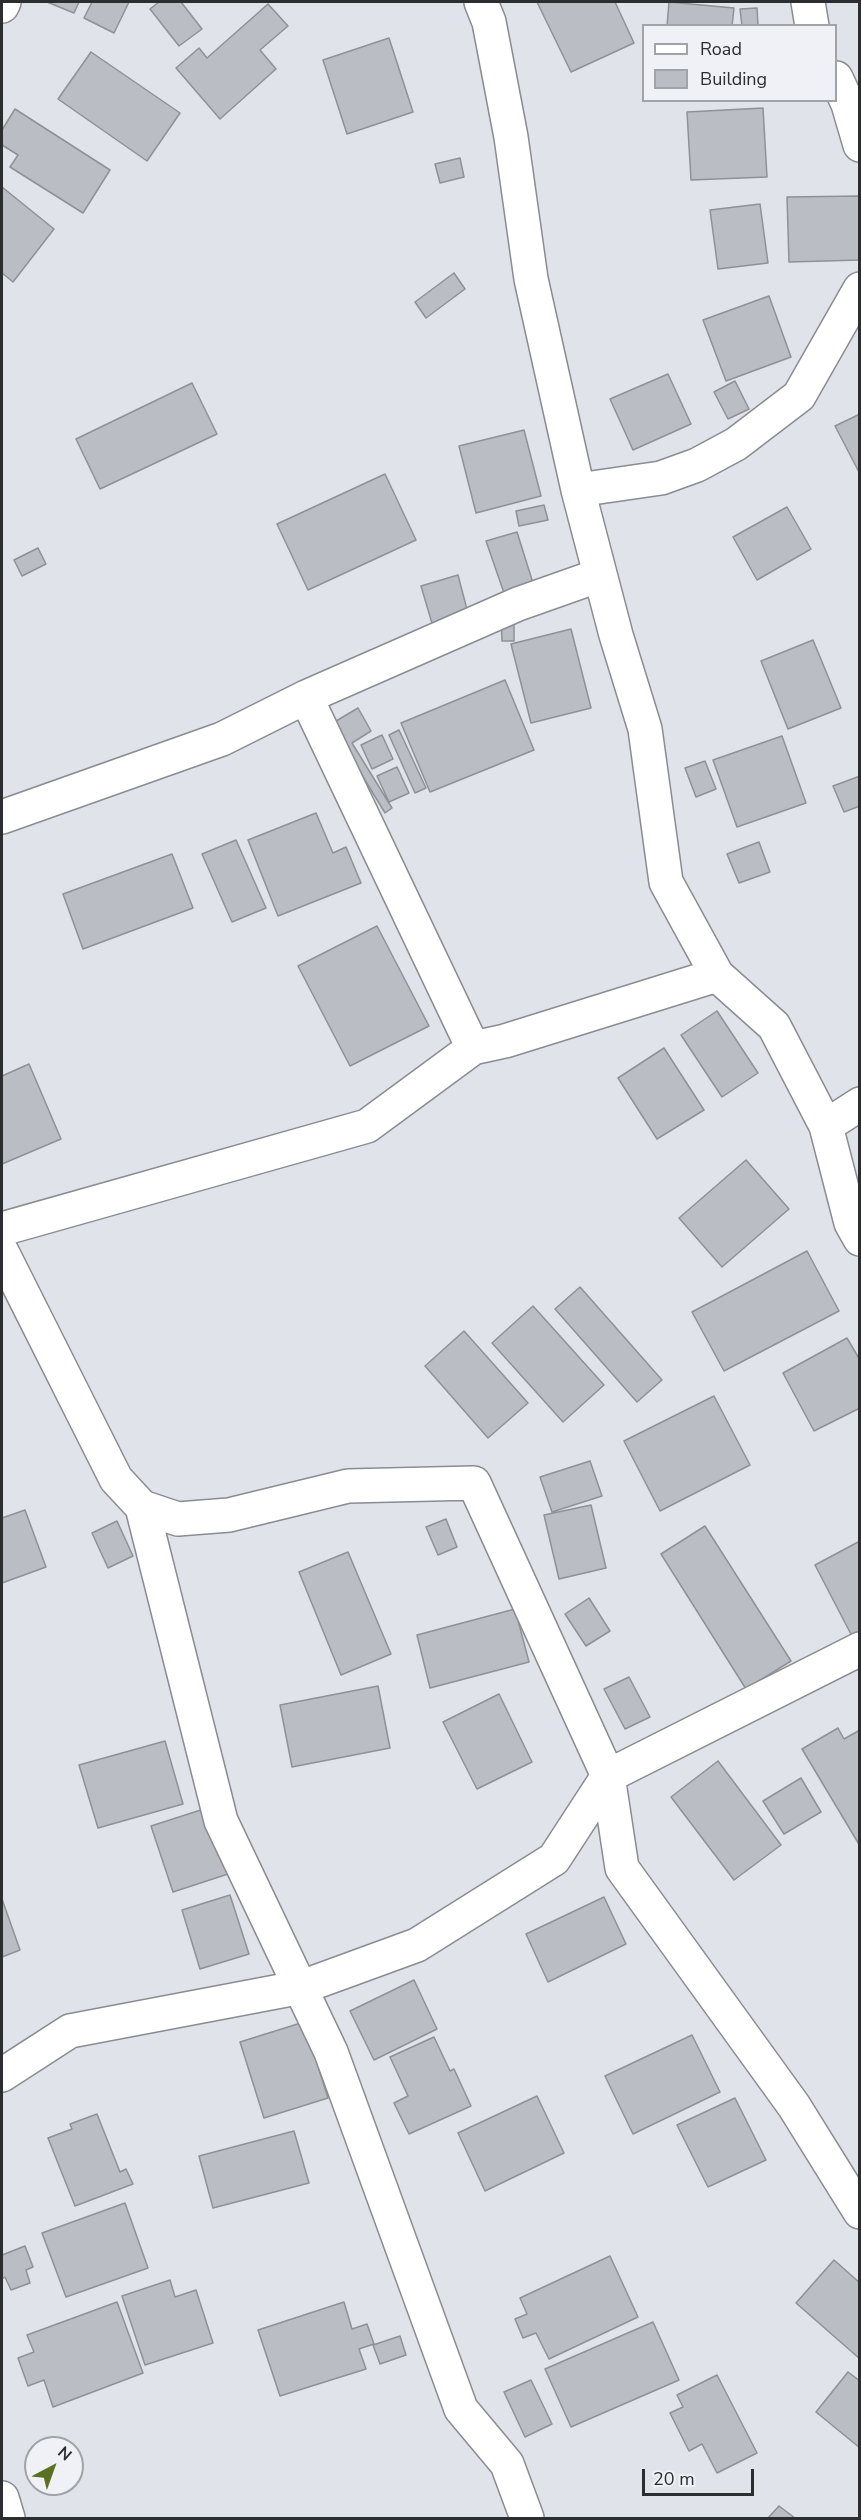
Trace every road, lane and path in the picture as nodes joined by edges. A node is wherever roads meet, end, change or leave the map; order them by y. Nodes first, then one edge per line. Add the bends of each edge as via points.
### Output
1 (4, 2) edge
2 (481, 2) edge
3 (808, 2) edge
4 (2, 6) edge
5 (812, 24) edge
6 (837, 80) edge
7 (860, 145) edge
8 (860, 289) edge
9 (578, 490) junction
10 (600, 576) junction
11 (306, 697) junction
12 (2, 817) edge
13 (717, 975) junction
14 (472, 1048) junction
15 (860, 1104) edge
16 (826, 1126) junction
17 (2, 1229) edge
18 (860, 1239) edge
19 (2, 1252) edge
20 (142, 1508) junction
21 (860, 1649) edge
22 (608, 1776) junction
23 (302, 1987) junction
24 (2, 2075) edge
25 (860, 2212) edge
26 (2, 2498) edge
27 (8, 2518) edge
28 (527, 2518) edge

1 - 4 street
2 - 9 street via 489,22 511,137 531,279
3 - 5 street
6 - 7 street
8 - 9 street via 798,396 736,444 697,465 661,478
9 - 10 street
10 - 11 street via 518,604
10 - 13 street via 645,729 666,882
11 - 12 street via 222,739
11 - 14 street
13 - 14 street
13 - 16 street via 774,1026
14 - 17 street via 367,1126
15 - 16 street
16 - 18 street via 851,1222
19 - 20 street via 116,1479
20 - 22 street via 178,1519 229,1515 348,1486 474,1484
20 - 23 street via 221,1821
21 - 22 street
22 - 23 street via 554,1859 417,1945
22 - 25 street via 622,1868 794,2106
23 - 24 street via 70,2031
23 - 28 street via 331,2052 461,2409 507,2464
26 - 27 street

